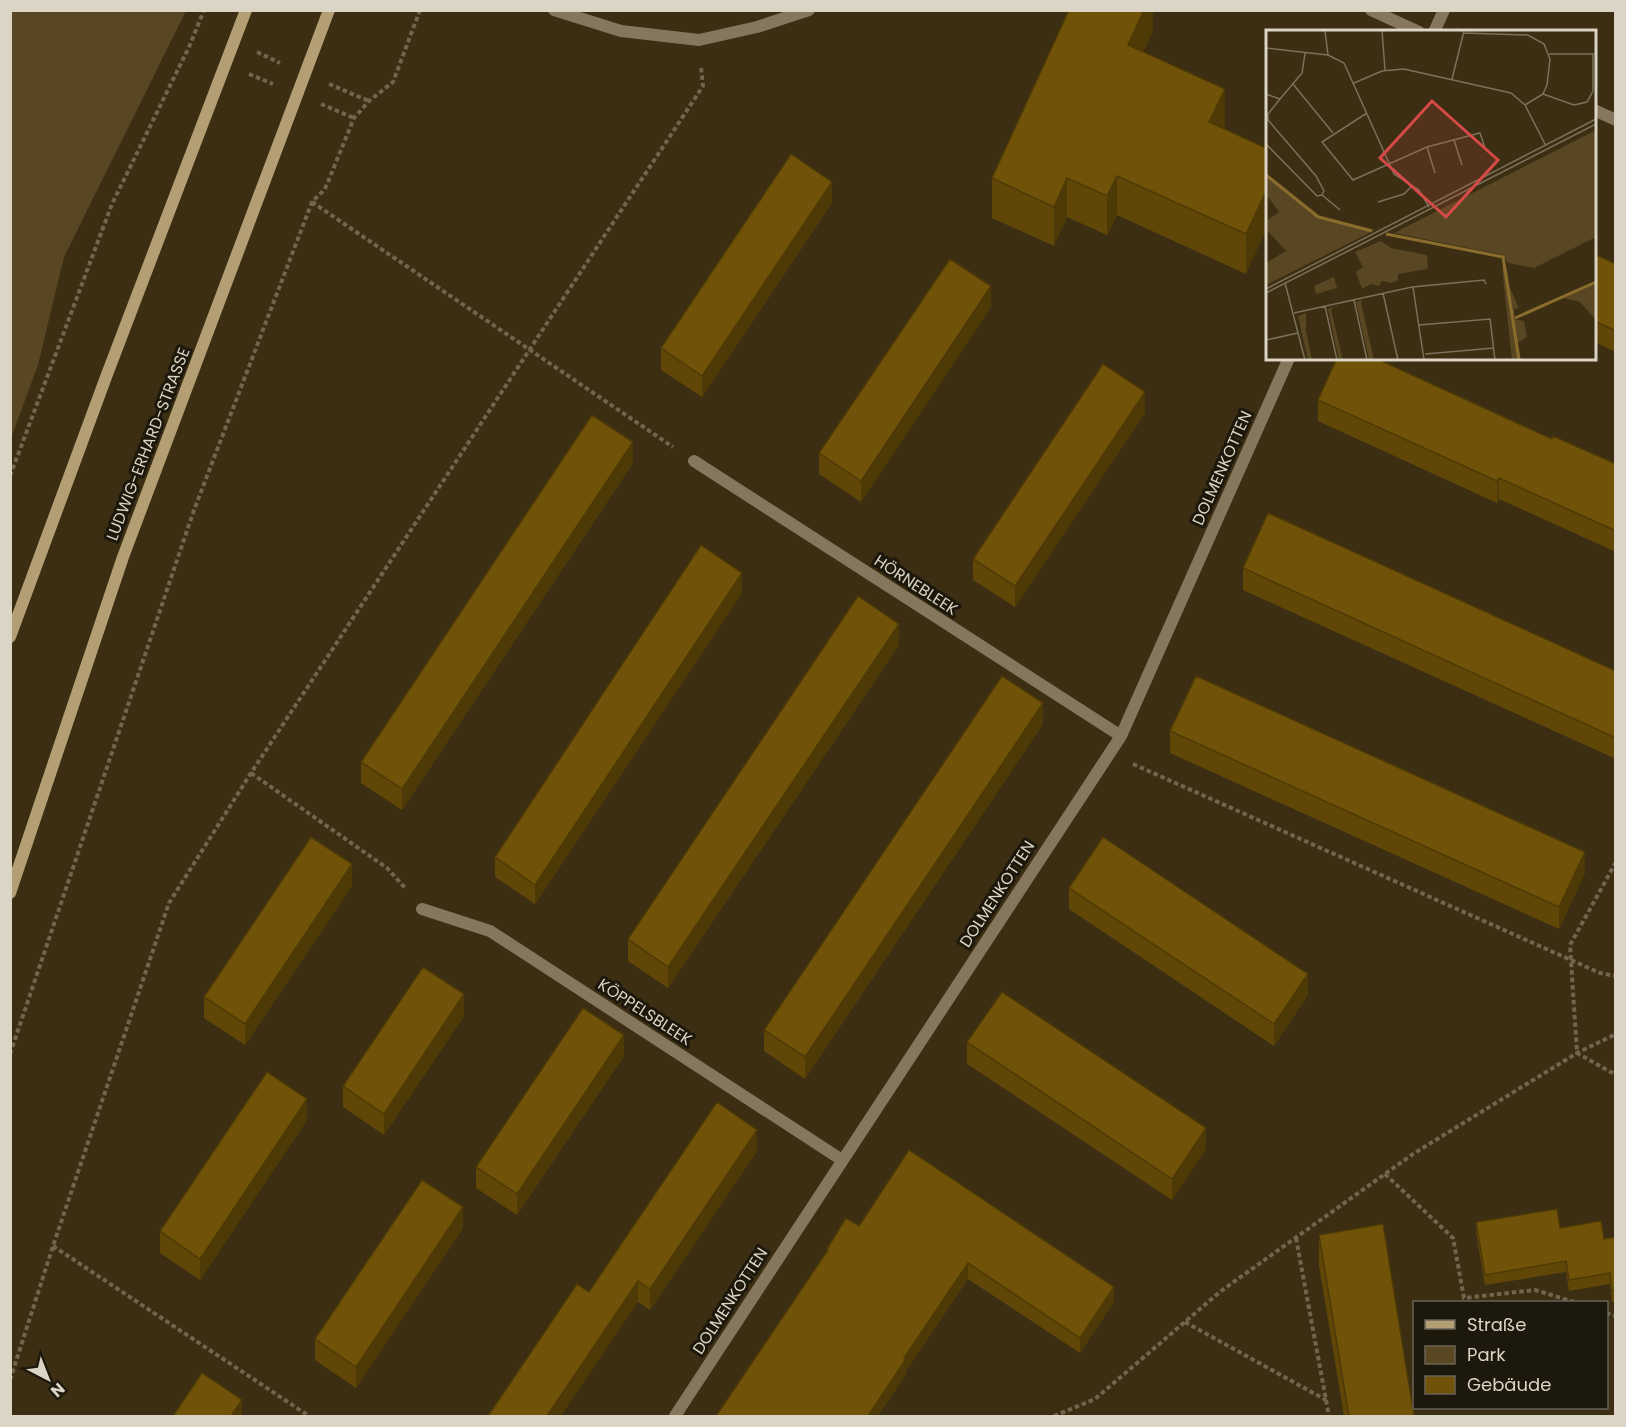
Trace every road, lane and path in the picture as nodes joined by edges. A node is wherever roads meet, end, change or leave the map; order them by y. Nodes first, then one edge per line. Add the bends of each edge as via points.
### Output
1 (204, 10) edge
2 (246, 10) edge
3 (329, 10) edge
4 (420, 10) edge
5 (554, 10) edge
6 (809, 10) edge
7 (1371, 10) edge
8 (1444, 10) edge
9 (1415, 30) edge
10 (1435, 30) edge
11 (699, 40) junction
12 (1596, 111) edge
13 (1616, 120) edge
14 (312, 202) junction
15 (528, 350) junction
16 (1288, 360) edge
17 (694, 461) joint
18 (10, 477) edge
19 (10, 637) edge
20 (1121, 736) junction
21 (1109, 753) junction
22 (251, 773) junction
23 (1616, 862) edge
24 (10, 893) edge
25 (422, 909) joint
26 (1616, 976) edge
27 (1616, 1034) edge
28 (1577, 1053) junction
29 (10, 1054) edge
30 (1616, 1075) edge
31 (842, 1160) junction
32 (1385, 1174) junction
33 (1296, 1238) junction
34 (53, 1246) junction
35 (1571, 1301) edge
36 (1185, 1322) junction
37 (10, 1380) edge
38 (1326, 1400) junction
39 (309, 1416) edge
40 (675, 1416) edge
41 (1054, 1416) edge
42 (1329, 1416) edge

1 - 18 path via 112,204
2 - 19 main road
3 - 24 main road, LUDWIG-ERHARD-STRASSE via 123,556
4 - 14 path via 393,82 354,118 325,189
5 - 11 street via 621,31
6 - 11 street
7 - 9 street
8 - 10 street
11 - 15 path via 703,86
12 - 13 street
14 - 15 path
14 - 29 path via 194,510
15 - 17 path
15 - 22 path
16 - 20 street, DOLMENKOTTEN
17 - 20 street, HÖRNEBLEEK
20 - 21 street, DOLMENKOTTEN
21 - 26 path via 1590,969
21 - 31 street, DOLMENKOTTEN
22 - 25 path via 387,868
22 - 34 path via 169,903
23 - 28 path via 1570,945
25 - 31 street, KÖPPELSBLEEK via 490,931
27 - 28 path
28 - 30 path
28 - 32 path
31 - 40 street, DOLMENKOTTEN
32 - 33 path
32 - 35 path via 1453,1238 1464,1298 1535,1290
33 - 36 path
33 - 38 path
34 - 37 path
34 - 39 path
36 - 38 path
36 - 41 path via 1095,1399
38 - 42 path

